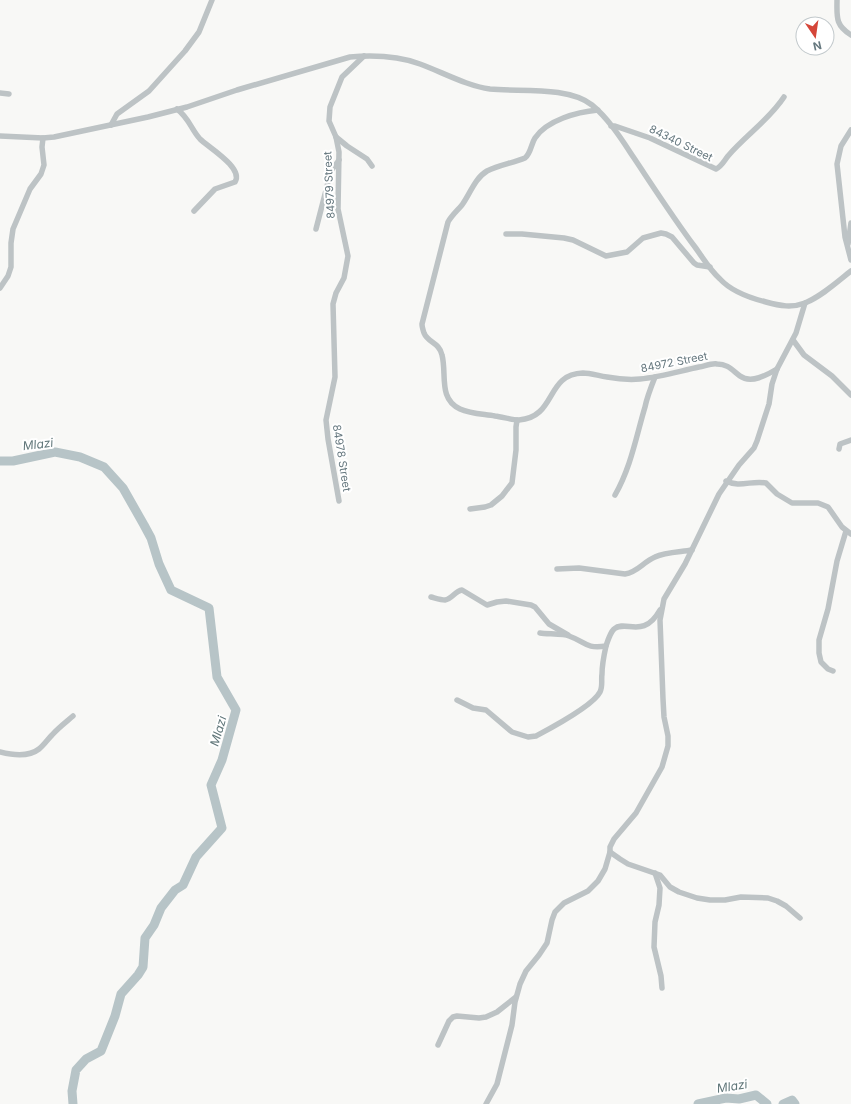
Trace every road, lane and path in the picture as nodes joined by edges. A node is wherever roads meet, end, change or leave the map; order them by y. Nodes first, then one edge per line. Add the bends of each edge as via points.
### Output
1 (212, 0) edge
2 (838, 0) edge
3 (851, 35) edge
4 (364, 56) junction
5 (0, 93) edge
6 (9, 94) dead end
7 (784, 97) dead end
8 (177, 110) junction
9 (598, 110) junction
10 (111, 125) junction
11 (611, 126) junction
12 (851, 130) edge
13 (0, 136) edge
14 (336, 137) junction
15 (43, 138) junction
16 (339, 160) junction
17 (372, 166) dead end
18 (194, 211) dead end
19 (851, 223) edge
20 (316, 229) dead end
21 (506, 234) dead end
22 (848, 252) junction
23 (851, 260) edge
24 (710, 267) junction
25 (851, 271) edge
26 (0, 288) edge
27 (805, 303) junction
28 (793, 340) junction
29 (777, 369) junction
30 (654, 377) junction
31 (331, 394) joint
32 (851, 395) edge
33 (517, 420) junction
34 (851, 440) edge
35 (839, 449) dead end
36 (726, 481) junction
37 (615, 495) dead end
38 (338, 501) dead end
39 (470, 509) dead end
40 (849, 532) edge
41 (692, 550) junction
42 (557, 569) dead end
43 (431, 597) dead end
44 (661, 608) junction
45 (540, 633) dead end
46 (568, 635) junction
47 (606, 646) junction
48 (833, 671) dead end
49 (457, 700) dead end
50 (73, 716) dead end
51 (0, 752) edge
52 (610, 852) junction
53 (656, 873) junction
54 (800, 918) dead end
55 (662, 988) dead end
56 (516, 997) junction
57 (438, 1045) dead end
58 (486, 1104) edge

1 - 10 street via 199,32 185,51 148,91 117,114
2 - 3 street via 839,25
4 - 8 street via 331,62
4 - 9 street via 388,57 419,64 488,89 569,94
4 - 14 street, 84979 Street via 342,77 330,107 329,121
5 - 6 street
7 - 11 street, 84340 Street via 774,111 716,170 650,138
8 - 10 street
8 - 18 street via 186,117 200,139 226,160 237,176 235,182 215,188
9 - 11 street
9 - 33 street via 582,112 556,122 539,133 525,158 482,174 448,222 422,324 424,333 439,346 442,354 445,394 447,399 460,409
10 - 15 street
11 - 24 street
12 - 22 street via 841,146 837,164
13 - 15 street
14 - 16 street, 84979 Street
14 - 17 street via 367,159
15 - 26 street via 44,165 30,189 13,229 11,267
16 - 20 street via 331,171
16 - 31 street, 84979 Street via 338,209 348,256 344,278 333,304 335,377
19 - 22 street
21 - 24 street via 564,238 606,256 627,252 643,238 661,233 672,237 694,263
22 - 23 street
24 - 27 street via 720,280 734,290 758,300 786,306
25 - 27 street
27 - 28 street
28 - 29 street
28 - 32 street via 804,355 832,376
29 - 30 street, 84972 Street via 755,379 747,379 731,367 716,364
29 - 36 street via 769,404 754,448
30 - 33 street, 84972 Street via 628,379 583,373 572,375 558,384 537,415
30 - 37 street via 632,458
31 - 38 street, 84978 Street via 326,420
33 - 39 street via 512,483 491,505
34 - 35 street via 840,444
36 - 40 street via 738,485 766,483 777,494 792,502 823,504
36 - 41 street
40 - 48 street via 837,561 820,640 821,662
41 - 42 street via 655,556 629,574 579,568
41 - 44 street
43 - 46 street via 446,600 462,590 487,605 502,601 527,604 535,607 549,624
44 - 47 street via 648,624 615,628
44 - 52 street via 663,699 668,736 666,755 645,798 632,819 614,839
45 - 46 street
46 - 47 street via 592,647
47 - 49 street via 600,693 581,710 536,736 528,737 512,732 486,710 473,708
50 - 51 street via 35,752
52 - 53 street via 628,864
52 - 56 street via 598,882 564,903 555,912 547,943 528,968
53 - 54 street via 673,889 697,898 768,898 786,906
53 - 55 street via 660,888 654,947 661,972
56 - 57 street via 486,1017 453,1017
56 - 58 street via 512,1025 497,1084

